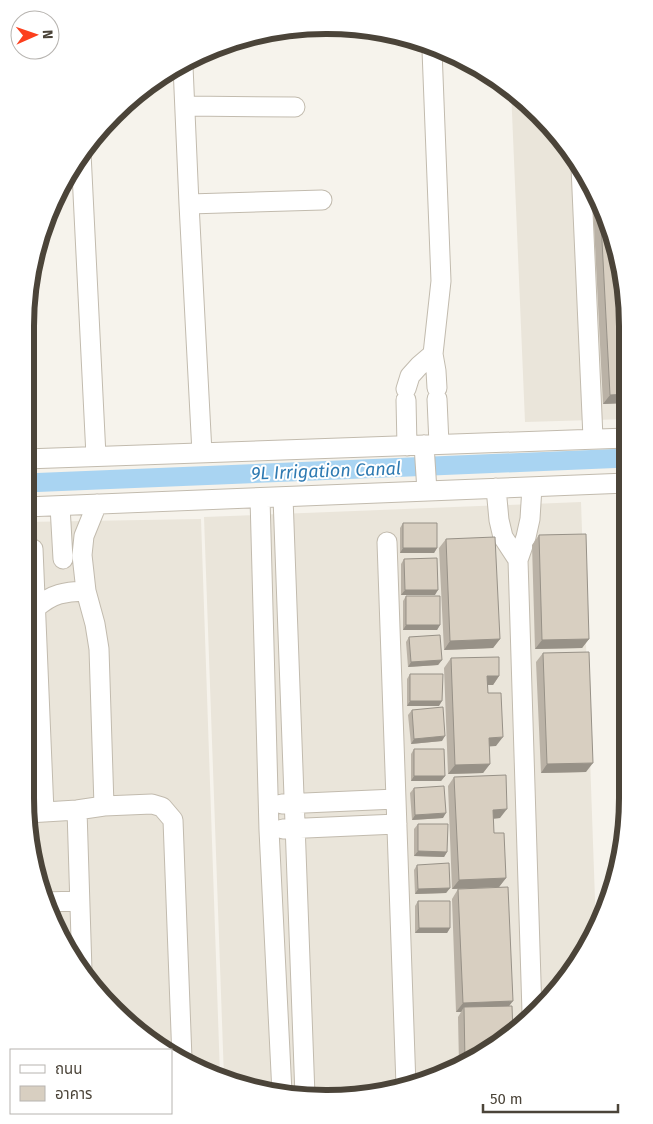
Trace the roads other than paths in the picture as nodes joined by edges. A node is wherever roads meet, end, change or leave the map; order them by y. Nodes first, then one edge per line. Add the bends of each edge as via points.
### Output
1 (432, 53) edge
2 (183, 71) edge
3 (185, 106) junction
4 (295, 107) dead end
5 (83, 165) edge
6 (582, 183) edge
7 (322, 200) dead end
8 (189, 204) junction
9 (433, 354) junction
10 (593, 438) junction
11 (619, 438) edge
12 (424, 449) junction
13 (202, 453) junction
14 (96, 456) junction
15 (34, 459) edge
16 (619, 484) edge
17 (532, 487) junction
18 (496, 488) junction
19 (427, 489) junction
20 (283, 497) junction
21 (260, 498) junction
22 (97, 504) junction
23 (60, 506) junction
24 (34, 507) edge
25 (387, 542) dead end
26 (518, 560) junction
27 (34, 569) edge
28 (286, 576) junction
29 (262, 577) junction
30 (86, 591) junction
31 (64, 592) junction
32 (36, 608) junction
33 (396, 799) junction
34 (294, 804) junction
35 (269, 805) junction
36 (104, 806) junction
37 (76, 810) junction
38 (36, 813) edge
39 (397, 824) junction
40 (295, 829) junction
41 (269, 830) junction
42 (79, 901) junction
43 (53, 902) edge
44 (81, 957) edge
45 (532, 1007) edge
46 (182, 1052) edge
47 (406, 1079) edge
48 (282, 1087) edge
49 (305, 1090) edge

1 - 9 street via 441,281
2 - 3 street
3 - 4 street
3 - 8 street
5 - 14 street
6 - 10 street
7 - 8 street
8 - 13 street
9 - 12 street via 437,394
9 - 12 street via 410,376 406,395
10 - 11 street
10 - 12 street
12 - 13 street
12 - 19 street
13 - 14 street
14 - 15 street
16 - 17 street
17 - 18 street
17 - 26 street via 530,519
18 - 19 street
18 - 26 street via 503,537
19 - 20 street
20 - 21 street
20 - 28 street
21 - 22 street
21 - 29 street
22 - 23 street
22 - 30 street via 84,536 82,555
23 - 24 street
23 - 31 street
25 - 33 street
26 - 45 street
27 - 32 street
28 - 29 street
28 - 34 street
29 - 35 street
30 - 31 street
30 - 36 street via 96,624 99,649
31 - 32 street
32 - 38 street
33 - 34 street
33 - 39 street
34 - 35 street
34 - 40 street
35 - 41 street
36 - 37 street
36 - 46 street via 152,804 162,807 173,820
37 - 38 street
37 - 42 street
39 - 40 street
39 - 47 street
40 - 41 street
40 - 49 street
41 - 48 street
42 - 43 street
42 - 44 street

